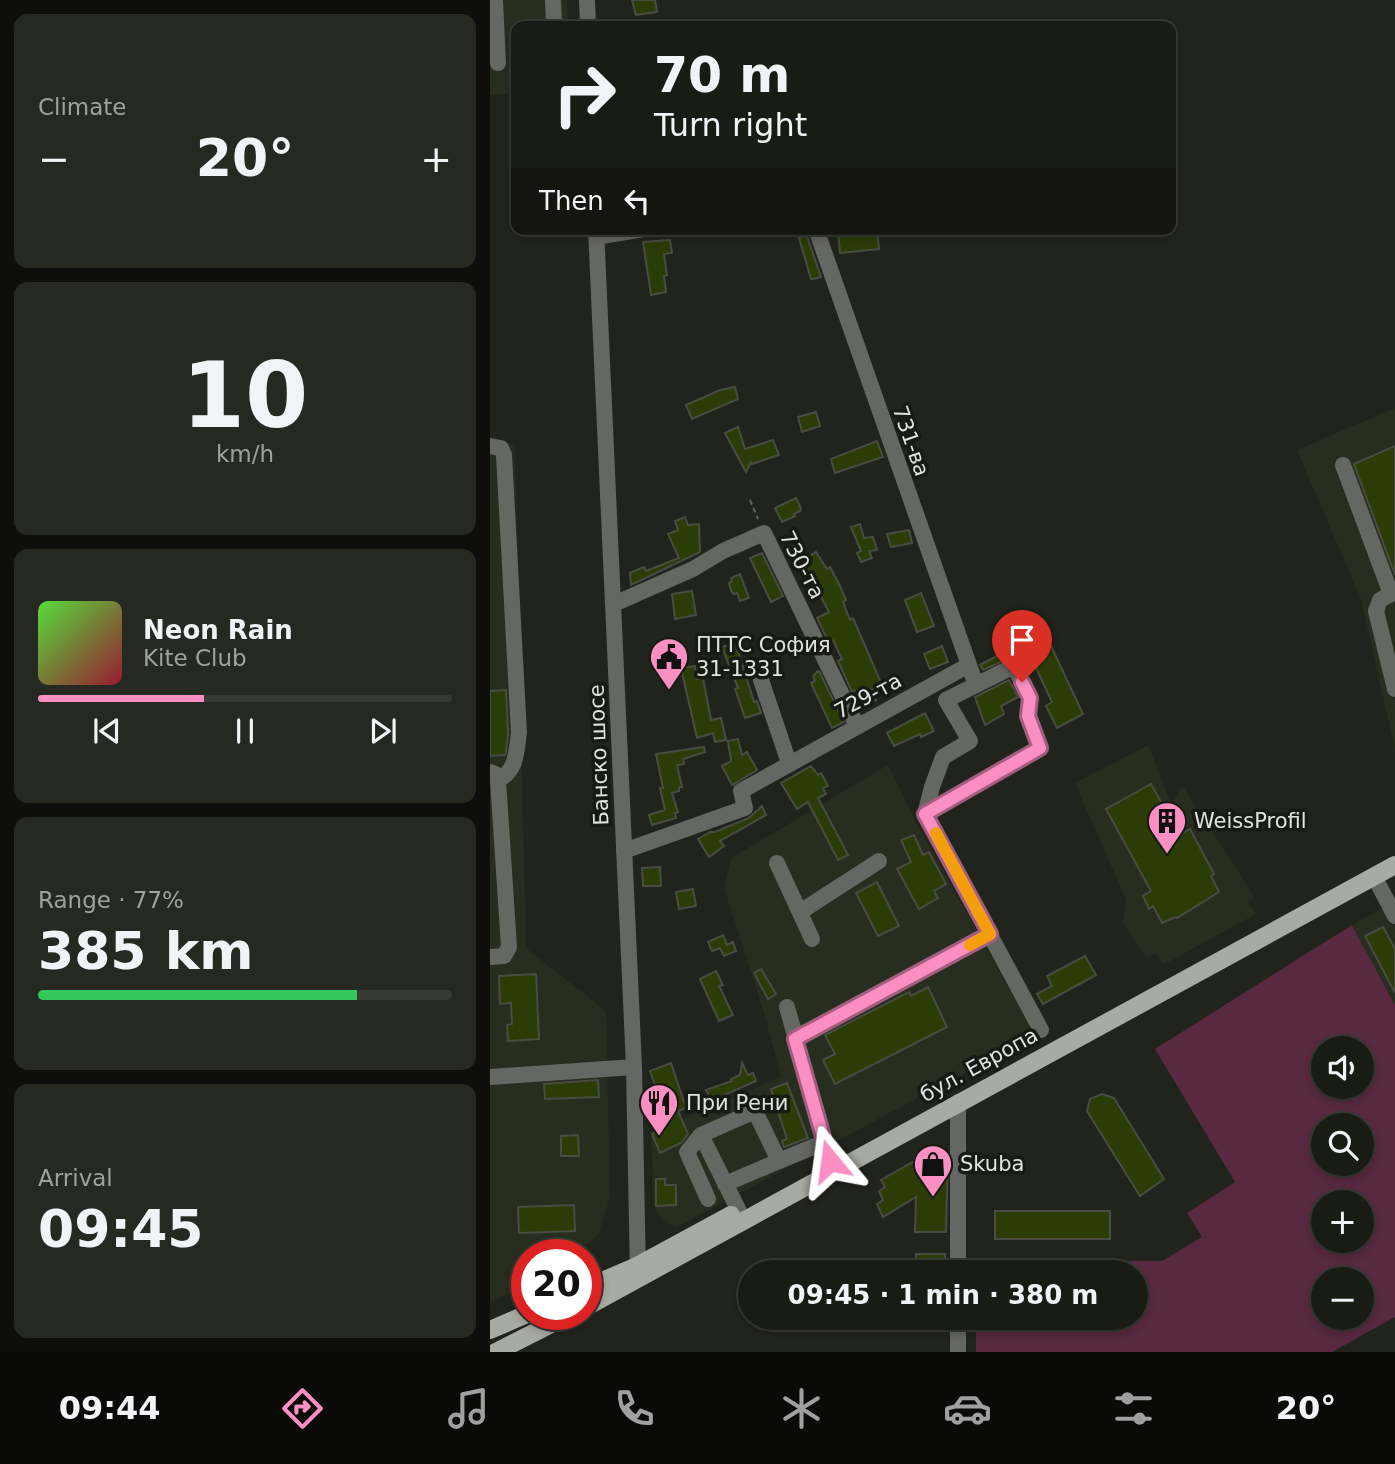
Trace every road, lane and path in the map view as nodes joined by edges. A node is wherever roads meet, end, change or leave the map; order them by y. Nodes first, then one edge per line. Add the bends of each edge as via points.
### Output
1 (495, 0) edge
2 (553, 0) edge
3 (587, 0) edge
4 (554, 21) edge
5 (588, 21) edge
6 (494, 63) edge
7 (596, 235) edge
8 (818, 235) edge
9 (490, 446) edge
10 (1343, 466) dead end
11 (750, 500) dead end
12 (765, 533) junction
13 (1393, 593) edge
14 (614, 604) junction
15 (967, 666) junction
16 (761, 680) dead end
17 (933, 684) junction
18 (976, 685) junction
19 (1395, 689) edge
20 (946, 700) junction
21 (857, 726) junction
22 (789, 763) junction
23 (494, 776) edge
24 (925, 814) junction
25 (624, 850) junction
26 (1395, 853) edge
27 (879, 861) dead end
28 (777, 863) dead end
29 (1395, 864) edge
30 (1374, 876) junction
31 (800, 912) junction
32 (1395, 916) edge
33 (990, 934) junction
34 (812, 939) dead end
35 (490, 957) edge
36 (787, 1007) dead end
37 (1041, 1030) dead end
38 (795, 1039) junction
39 (634, 1067) junction
40 (490, 1077) edge
41 (958, 1102) junction
42 (701, 1135) junction
43 (825, 1142) junction
44 (779, 1161) junction
45 (830, 1161) junction
46 (725, 1184) junction
47 (708, 1199) dead end
48 (739, 1211) junction
49 (958, 1260) edge
50 (637, 1273) junction
51 (602, 1283) edge
52 (602, 1296) edge
53 (511, 1321) edge
54 (490, 1330) edge
55 (539, 1330) edge
56 (958, 1330) edge
57 (496, 1352) edge
58 (958, 1352) edge

1 - 6 street
2 - 4 street
3 - 5 street
7 - 14 street, Банско шосе
8 - 15 street, 731-ва
9 - 23 street via 501,447 504,455 519,733 515,761 505,777
10 - 13 street
11 - 12 path
12 - 14 street, 730-та
12 - 21 street, 730-та
13 - 19 street via 1380,600 1376,611
14 - 25 street, Банско шосе
15 - 17 street, 729-та
15 - 18 street, 731-ва
16 - 22 street
17 - 20 street
17 - 21 street, 729-та
18 - 20 street
18 - 24 street via 1014,666 1030,698 1028,716 1040,748
20 - 24 street via 970,741 943,757
21 - 22 street, 729-та
22 - 25 street, 729-та via 741,791 745,808
23 - 35 street via 509,947 504,956
24 - 33 street
25 - 39 street, Банско шосе
26 - 45 main road, бул. Европа
27 - 31 street
28 - 31 street
29 - 30 main road, бул. Европа
30 - 32 street
30 - 41 main road, бул. Европа
31 - 34 street
33 - 37 street
33 - 38 street
36 - 38 street
38 - 43 street
39 - 40 street
39 - 50 street, Банско шосе
41 - 49 street
41 - 50 main road, бул. Европа
42 - 44 street via 755,1111
42 - 46 street
42 - 47 street via 687,1152
43 - 44 street
43 - 45 street
44 - 46 street
45 - 48 main road, бул. Европа
46 - 48 street
48 - 50 main road, бул. Европа
50 - 51 main road, бул. Европа
50 - 52 main road, бул. Европа
53 - 54 main road
55 - 57 main road
56 - 58 street

